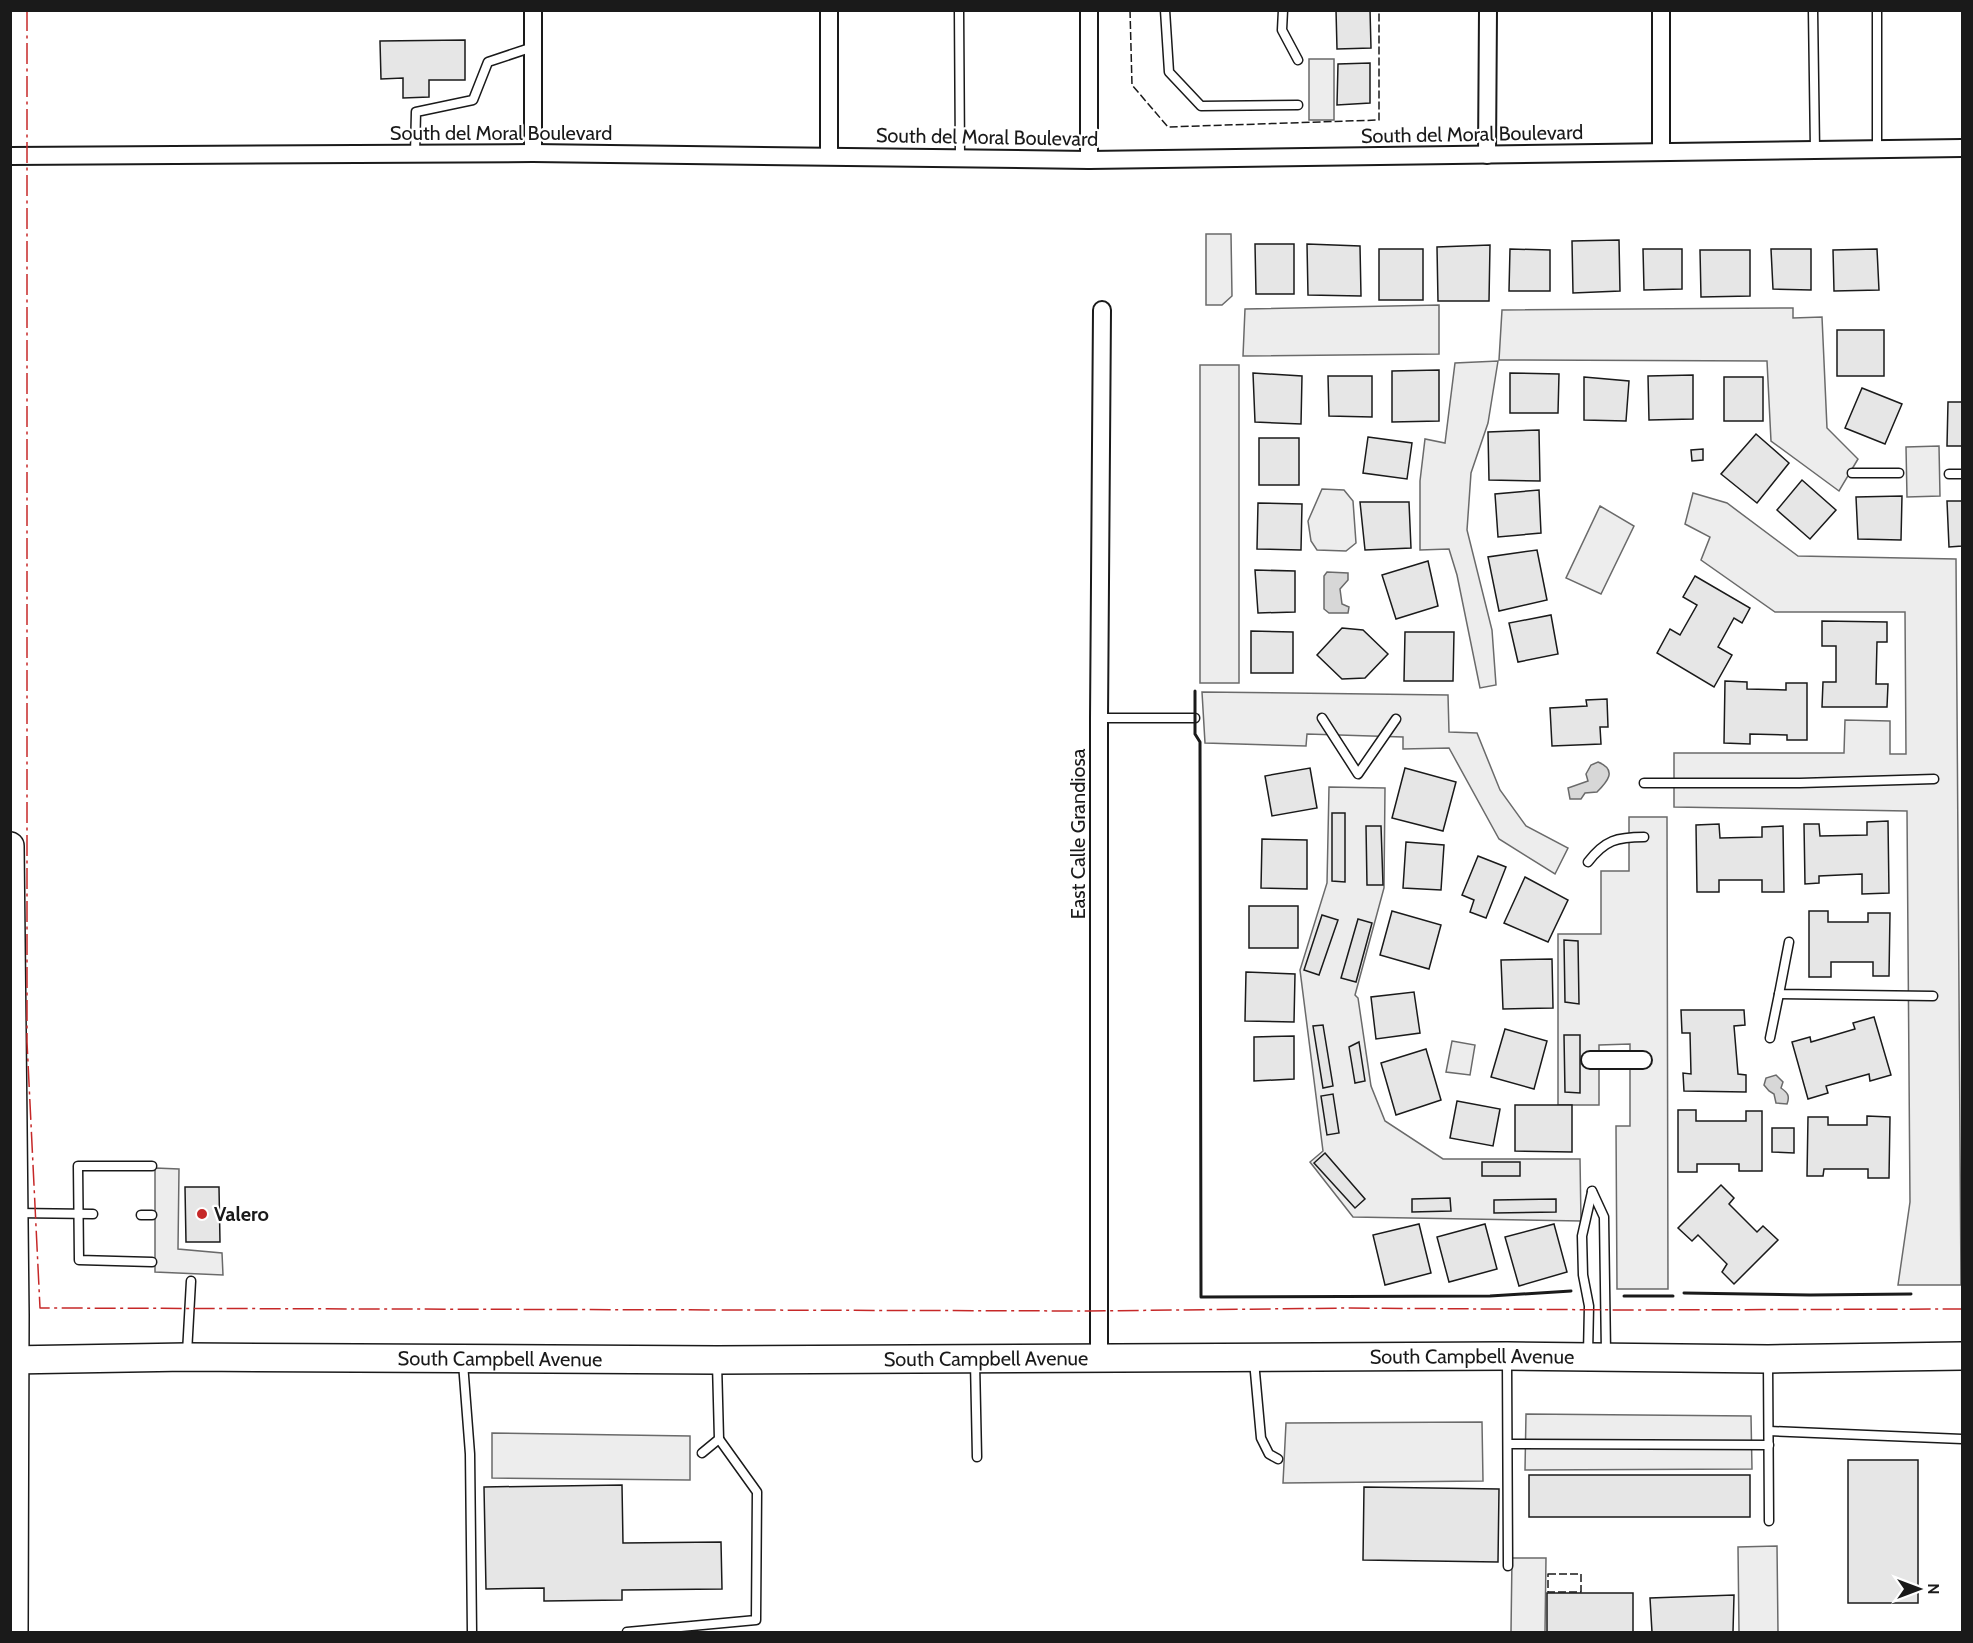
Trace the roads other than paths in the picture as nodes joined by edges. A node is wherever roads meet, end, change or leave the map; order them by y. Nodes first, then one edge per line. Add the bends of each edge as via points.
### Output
1 (533, 10) edge
2 (828, 10) edge
3 (959, 10) edge
4 (1089, 10) edge
5 (1166, 10) edge
6 (1283, 10) edge
7 (1488, 10) edge
8 (1661, 10) edge
9 (1813, 10) edge
10 (1877, 10) edge
11 (533, 47) junction
12 (1298, 60) dead end
13 (1298, 105) dead end
14 (1962, 148) edge
15 (1877, 149) junction
16 (1815, 150) junction
17 (1661, 152) junction
18 (416, 153) junction
19 (533, 153) junction
20 (1487, 154) junction
21 (10, 156) edge
22 (829, 156) junction
23 (960, 158) junction
24 (1089, 160) junction
25 (1102, 310) dead end
26 (1852, 473) dead end
27 (1899, 473) dead end
28 (1949, 474) dead end
29 (1962, 474) edge
30 (1099, 718) junction
31 (1195, 718) dead end
32 (1322, 718) dead end
33 (1396, 719) dead end
34 (1934, 779) dead end
35 (1644, 783) dead end
36 (1644, 837) dead end
37 (10, 846) edge
38 (1588, 862) dead end
39 (1788, 942) dead end
40 (1779, 994) junction
41 (1933, 996) dead end
42 (1770, 1038) dead end
43 (1590, 1060) dead end
44 (1643, 1060) dead end
45 (152, 1166) dead end
46 (15, 1214) junction
47 (79, 1214) junction
48 (93, 1214) dead end
49 (141, 1215) dead end
50 (152, 1215) dead end
51 (153, 1262) dead end
52 (191, 1281) dead end
53 (1507, 1356) junction
54 (1597, 1356) junction
55 (1962, 1356) edge
56 (187, 1357) junction
57 (463, 1358) junction
58 (1254, 1358) junction
59 (975, 1359) junction
60 (1099, 1359) junction
61 (1768, 1359) junction
62 (13, 1360) edge
63 (717, 1360) junction
64 (1769, 1431) junction
65 (719, 1438) junction
66 (1962, 1439) edge
67 (1510, 1444) dead end
68 (1769, 1445) junction
69 (702, 1453) dead end
70 (977, 1457) dead end
71 (1278, 1459) dead end
72 (1769, 1521) dead end
73 (1508, 1566) dead end
74 (680, 1630) edge
75 (14, 1632) edge
76 (472, 1632) edge
77 (627, 1632) edge

1 - 11 street
2 - 22 street
3 - 23 lane
4 - 24 street
5 - 13 lane via 1169,72 1201,106
6 - 12 lane via 1282,30
7 - 20 street
8 - 17 street
9 - 16 lane
10 - 15 lane
11 - 18 lane via 488,62 473,100 416,112
11 - 19 street
14 - 15 street, South del Moral Boulevard
15 - 16 street, South del Moral Boulevard
16 - 17 street, South del Moral Boulevard
17 - 20 street, South del Moral Boulevard
18 - 19 street, South del Moral Boulevard
18 - 21 street, South del Moral Boulevard
19 - 22 street, South del Moral Boulevard
20 - 24 street, South del Moral Boulevard
22 - 23 street, South del Moral Boulevard
23 - 24 street, South del Moral Boulevard
25 - 30 street, East Calle Grandiosa
26 - 27 lane
28 - 29 lane
30 - 31 lane
30 - 60 street, East Calle Grandiosa
32 - 33 lane via 1359,774
34 - 35 lane
36 - 38 lane via 1616,838 1598,849
37 - 46 main road
39 - 40 lane
40 - 41 lane
40 - 42 lane
43 - 44 street
45 - 47 lane via 78,1166
46 - 47 lane
46 - 62 main road
47 - 48 lane
47 - 51 lane via 79,1260
49 - 50 lane
52 - 56 lane
53 - 54 main road, South Campbell Avenue
53 - 58 main road, South Campbell Avenue
53 - 73 lane
54 - 54 lane via 1604,1217 1592,1191 1582,1236 1583,1275
54 - 61 main road, South Campbell Avenue
55 - 61 main road, South Campbell Avenue
56 - 57 main road, South Campbell Avenue
56 - 62 main road, South Campbell Avenue
57 - 63 main road, South Campbell Avenue
57 - 76 lane via 470,1454
58 - 60 main road, South Campbell Avenue
58 - 71 lane via 1261,1438 1269,1454
59 - 60 main road, South Campbell Avenue
59 - 63 main road, South Campbell Avenue
59 - 70 lane
61 - 64 lane
62 - 75 main road
63 - 65 lane
64 - 66 lane
64 - 68 lane
65 - 69 lane
65 - 74 lane via 757,1492 756,1620
67 - 68 lane
68 - 72 lane
74 - 77 lane

